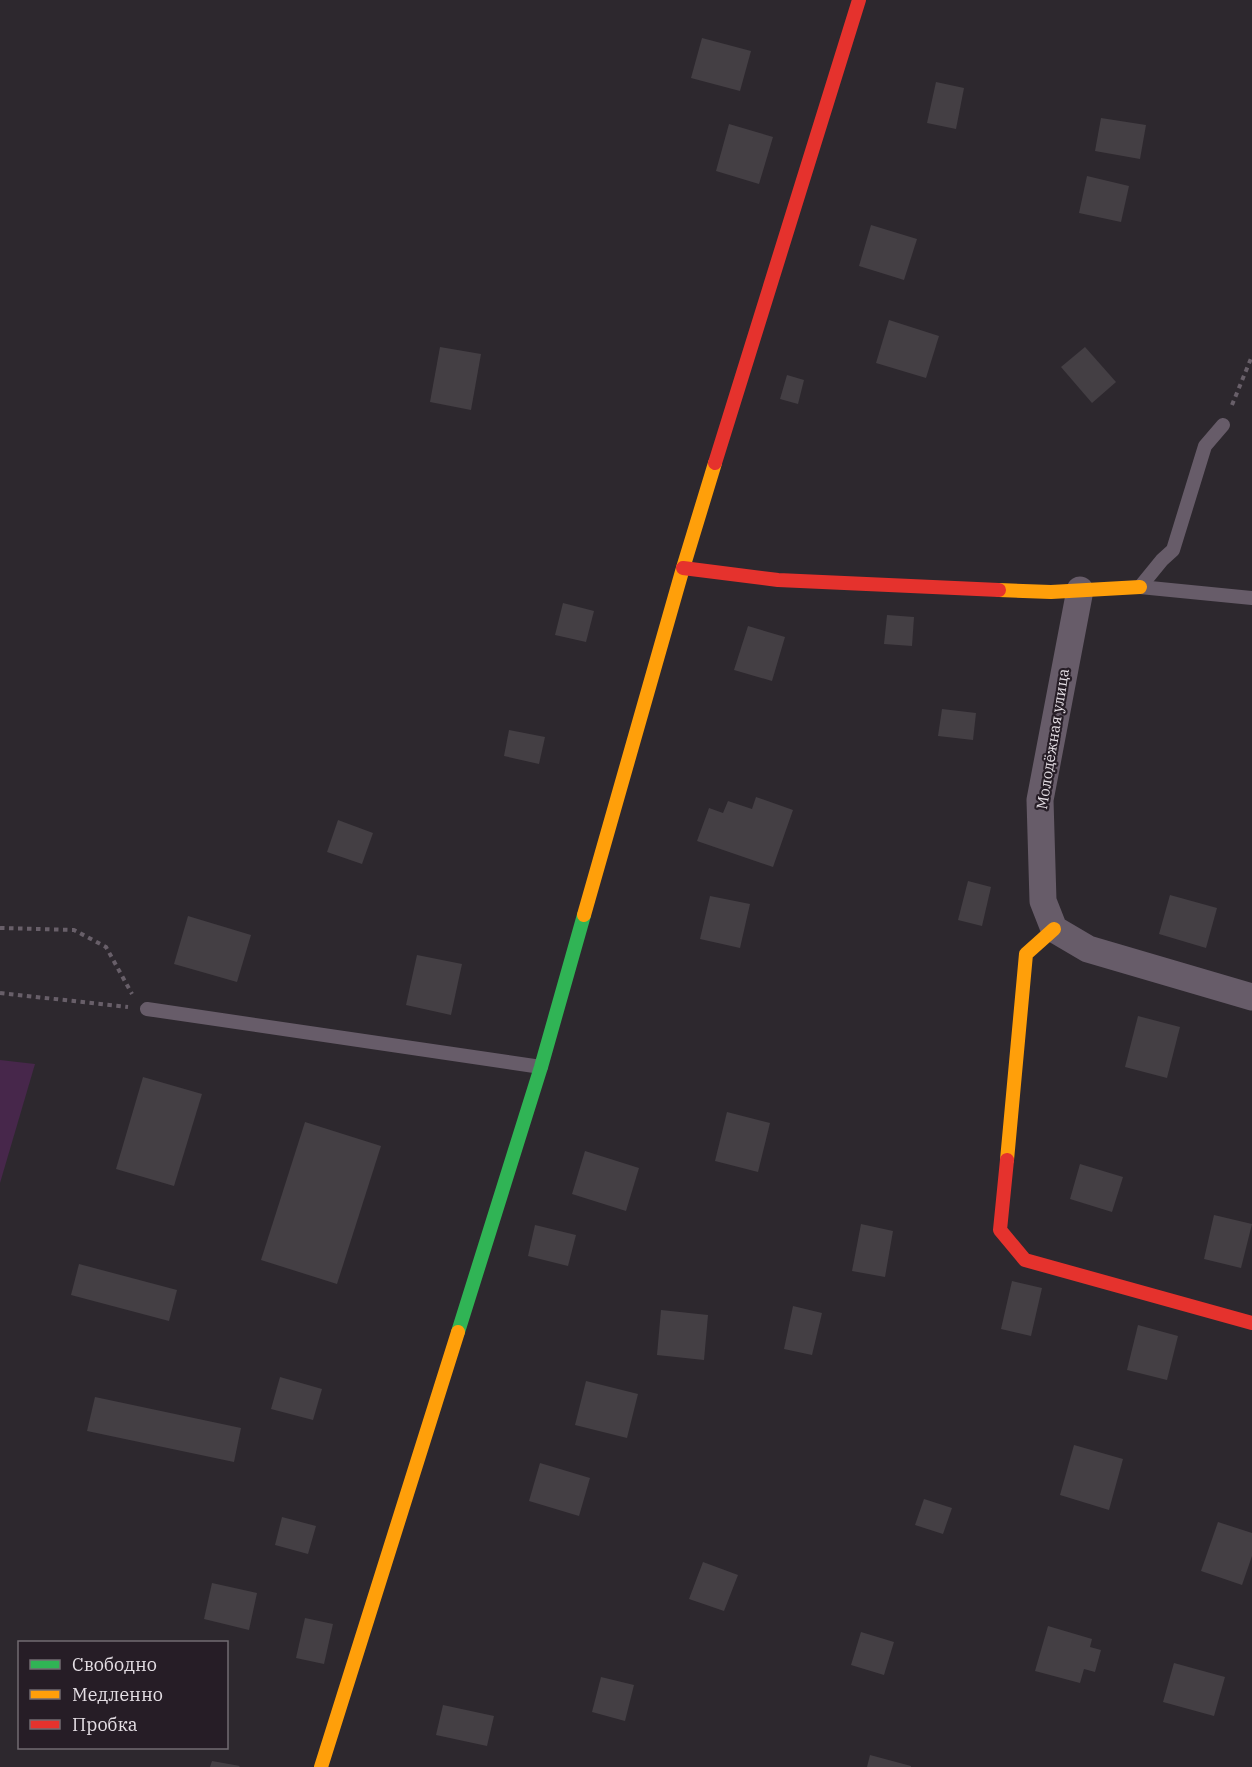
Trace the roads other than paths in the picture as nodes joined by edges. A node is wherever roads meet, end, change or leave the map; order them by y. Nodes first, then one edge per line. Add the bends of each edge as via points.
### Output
1 (859, 0) edge
2 (1222, 425) dead end
3 (683, 568) junction
4 (1140, 587) junction
5 (1080, 590) junction
6 (1252, 598) edge
7 (1054, 928) junction
8 (1252, 997) edge
9 (147, 1009) road end
10 (540, 1067) junction
11 (1252, 1323) edge
12 (321, 1767) edge

1 - 3 street
2 - 4 lane via 1205,446 1173,550
3 - 5 street via 778,580
3 - 10 street
4 - 5 street
4 - 6 lane
5 - 7 street, Молодёжная улица via 1040,800 1043,901
7 - 8 street via 1088,949
7 - 11 street via 1026,954 1000,1230 1025,1260
9 - 10 lane
10 - 12 street

